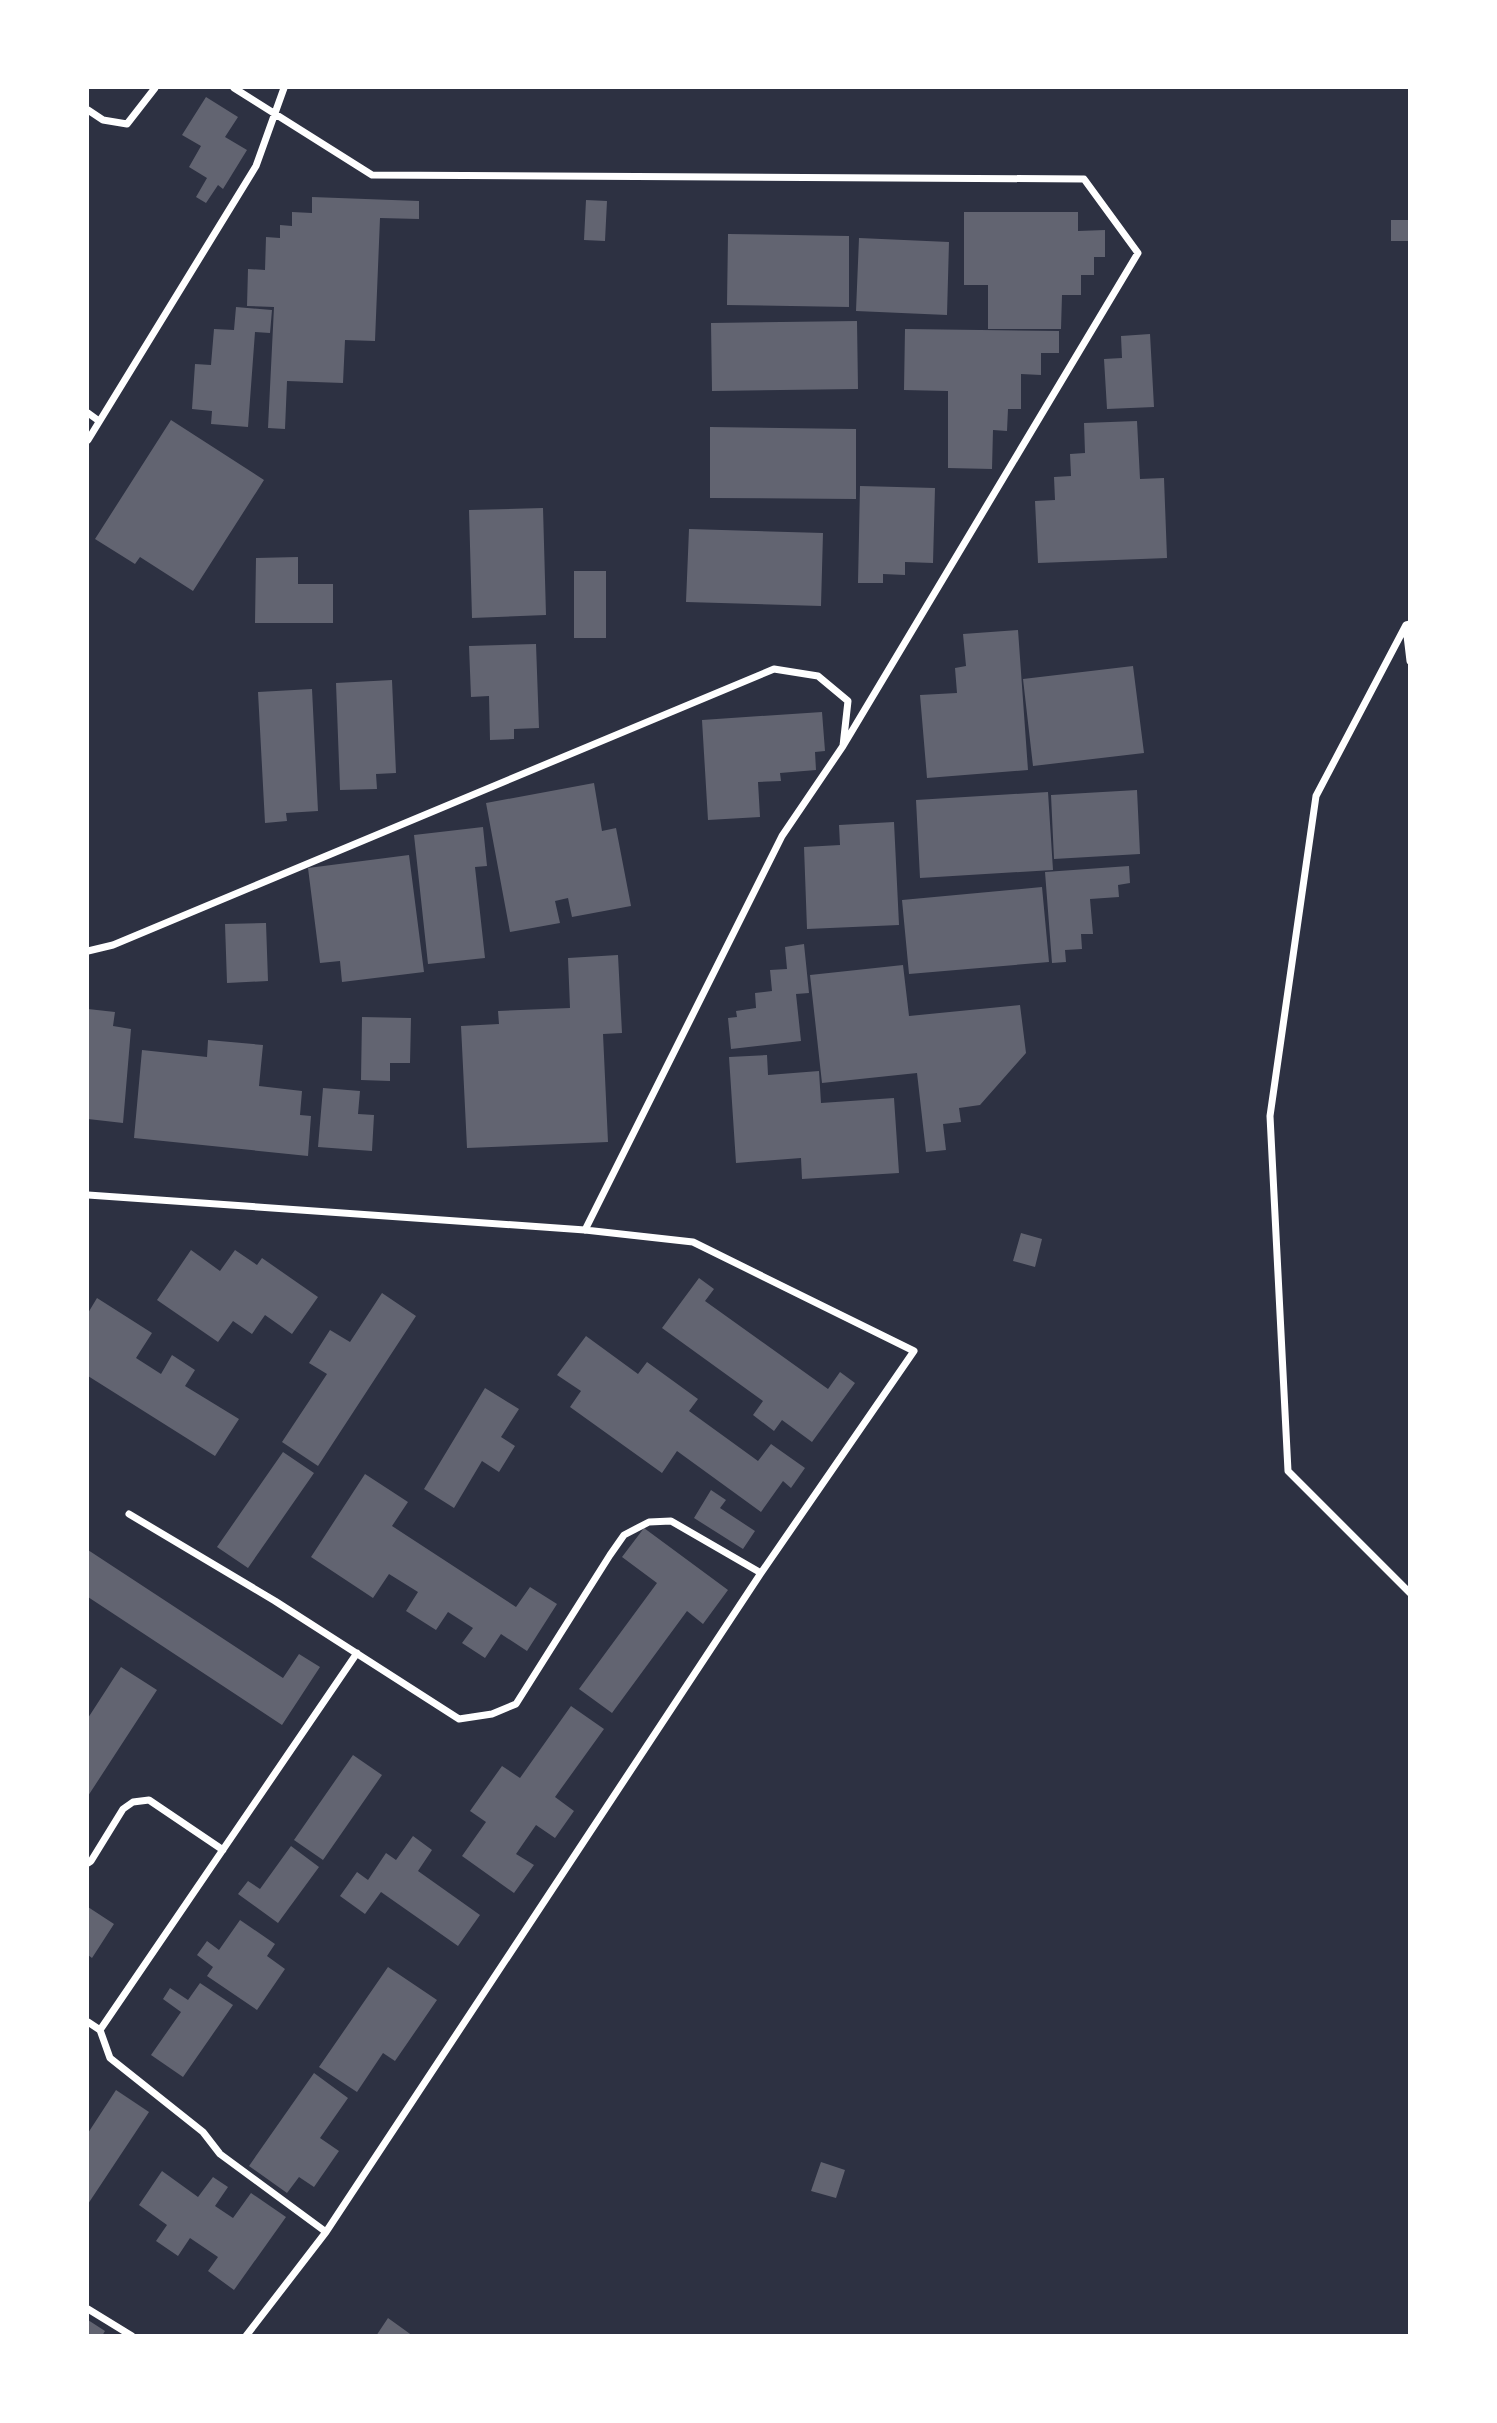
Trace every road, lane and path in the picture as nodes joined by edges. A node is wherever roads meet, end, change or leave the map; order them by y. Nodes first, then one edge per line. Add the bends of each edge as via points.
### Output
1 (155, 88) edge
2 (234, 88) edge
3 (284, 88) edge
4 (88, 110) edge
5 (276, 113) junction
6 (88, 414) edge
7 (99, 421) junction
8 (88, 440) edge
9 (1408, 624) edge
10 (1409, 661) edge
11 (843, 746) junction
12 (88, 951) edge
13 (88, 1195) edge
14 (585, 1230) junction
15 (129, 1514) dead end
16 (761, 1573) junction
17 (1409, 1593) edge
18 (358, 1653) junction
19 (223, 1850) junction
20 (88, 1863) edge
21 (88, 2022) edge
22 (100, 2030) junction
23 (326, 2232) junction
24 (88, 2309) edge
25 (132, 2336) edge
26 (246, 2336) edge

1 - 4 street via 127,124 103,120
2 - 5 street
3 - 5 street
5 - 7 street via 256,166
5 - 11 street via 372,175 1084,179 1138,253
6 - 7 street
7 - 8 street
9 - 10 street
9 - 17 street via 1316,796 1270,1116 1288,1471
11 - 12 street via 848,701 818,676 774,669 113,945
11 - 14 street via 782,836
13 - 14 street
14 - 16 street via 693,1242 914,1351
15 - 18 street
16 - 18 street via 671,1521 649,1522 624,1535 516,1704 492,1714 459,1719
16 - 23 street
18 - 19 street
19 - 20 street via 149,1800 133,1802 123,1810
19 - 22 street
21 - 22 street
22 - 23 street via 110,2058 203,2132 220,2154
23 - 26 street
24 - 25 street

